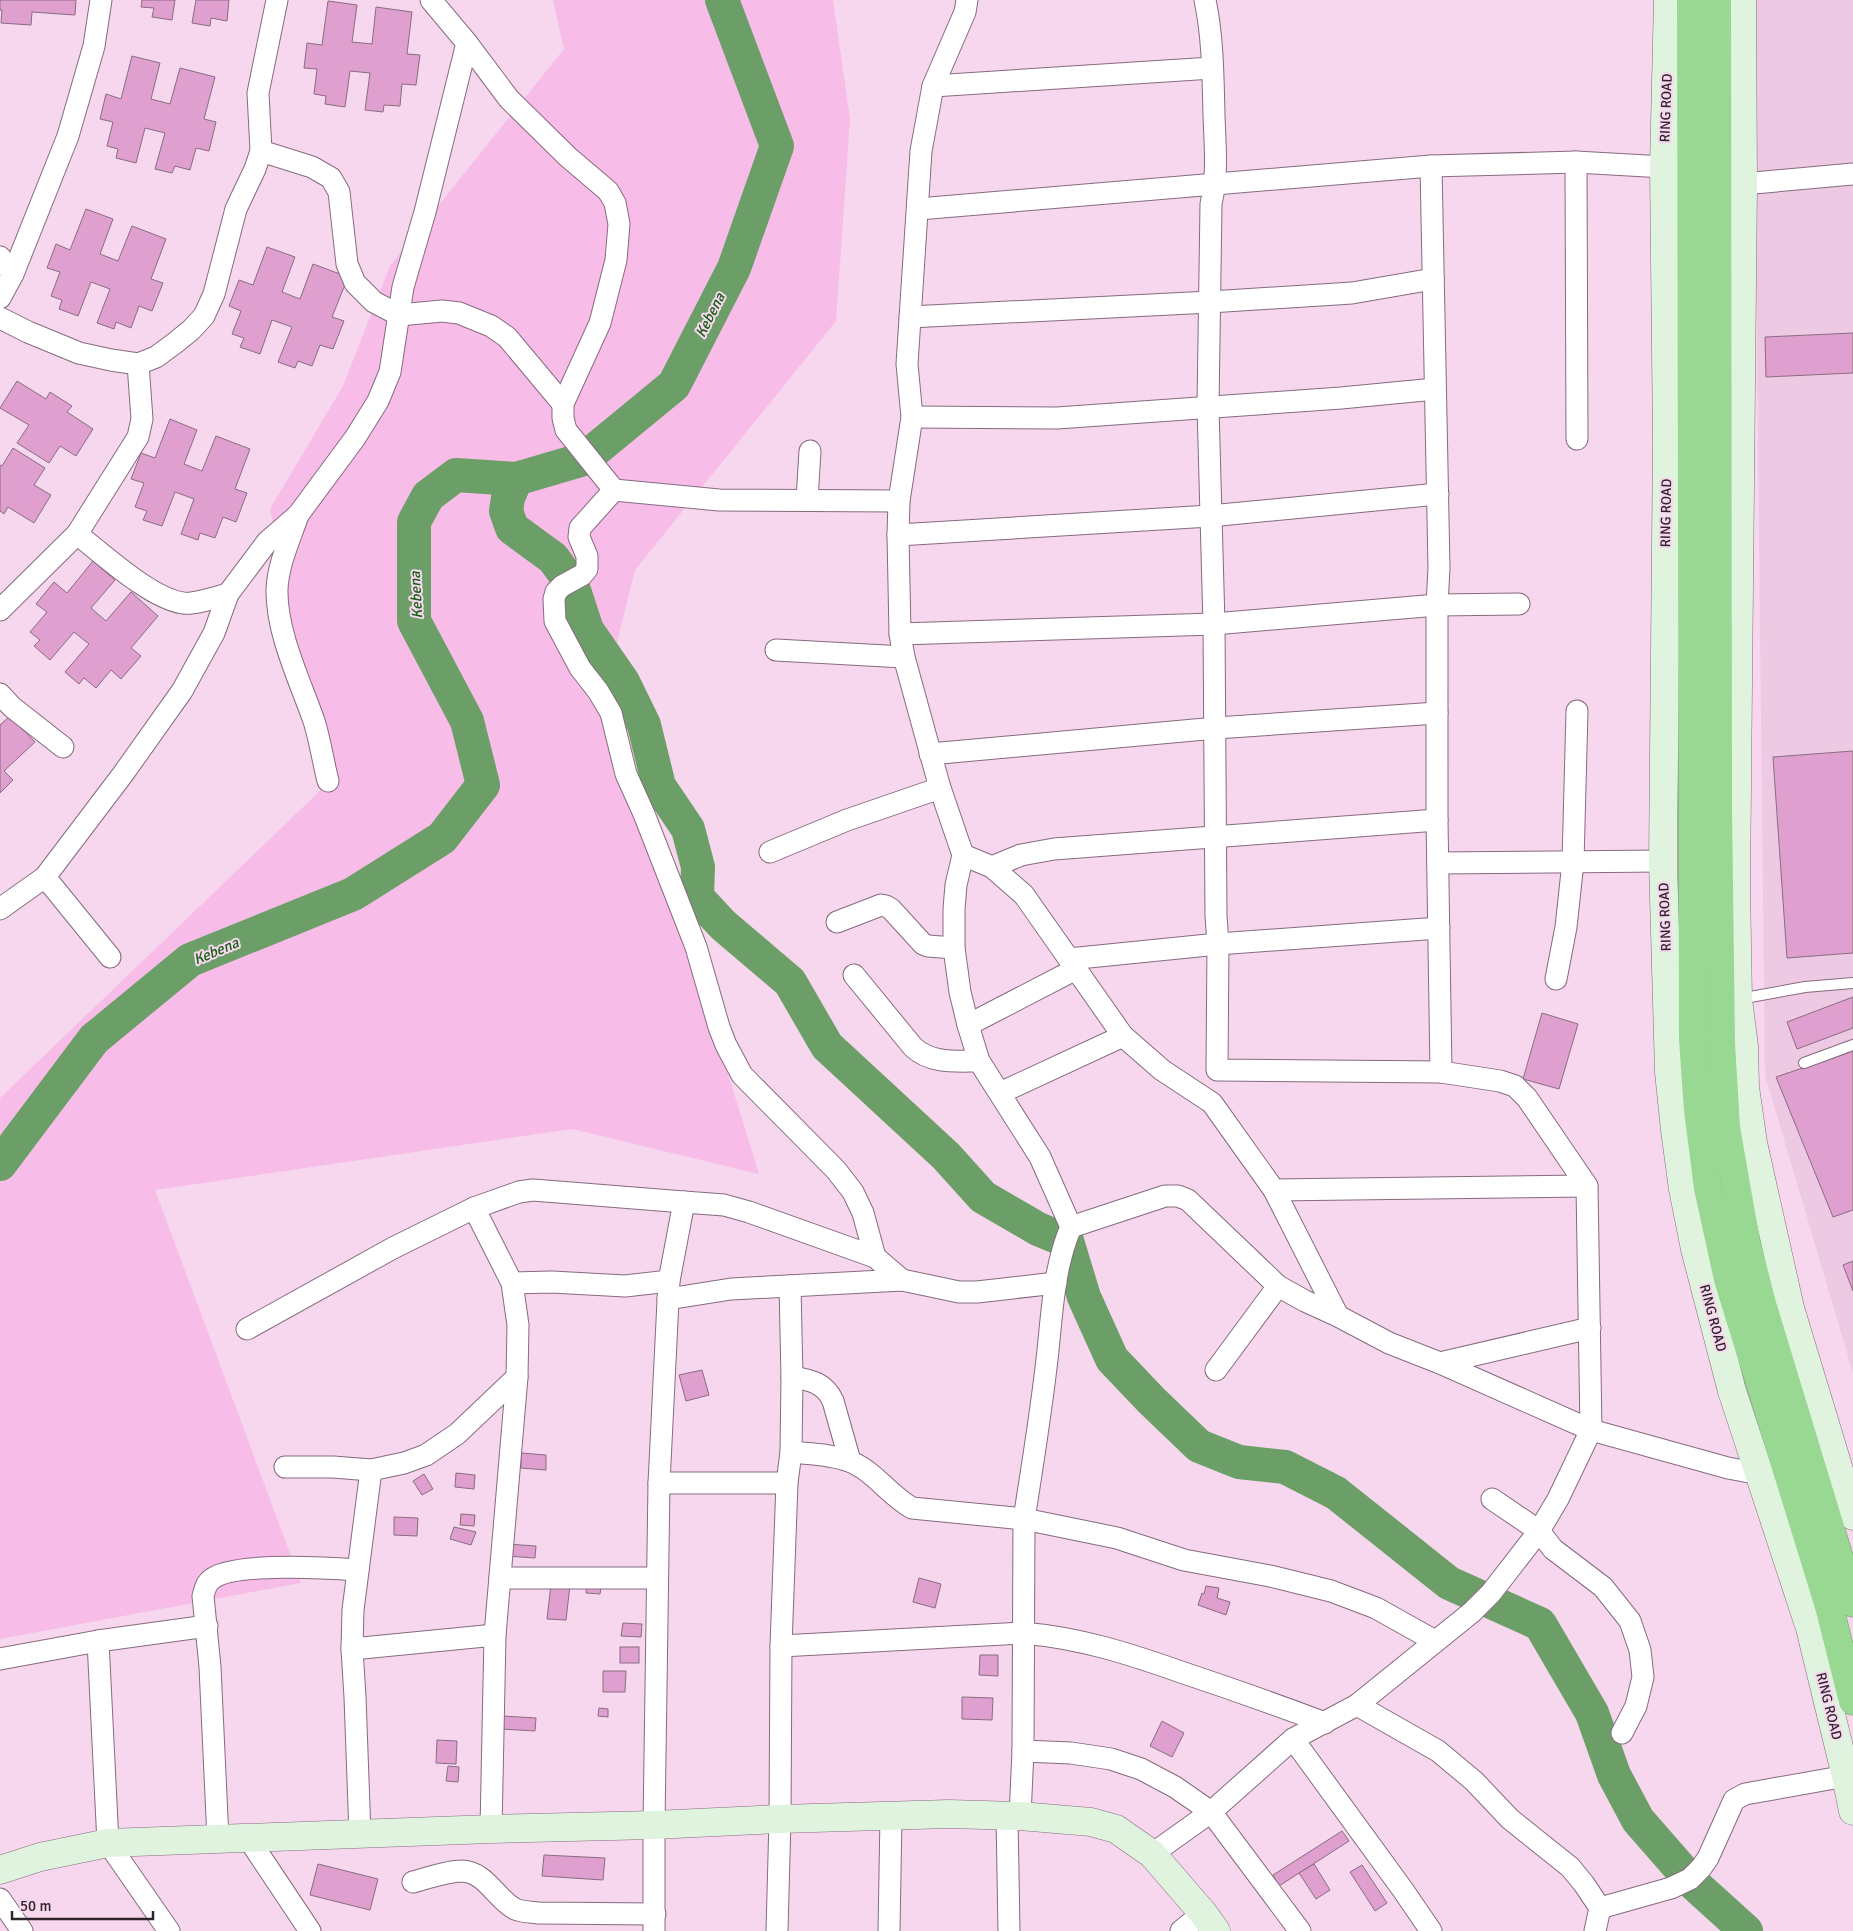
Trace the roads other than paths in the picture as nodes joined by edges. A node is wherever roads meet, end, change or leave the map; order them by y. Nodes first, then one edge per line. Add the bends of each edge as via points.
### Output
1 (101, 0) edge
2 (277, 0) edge
3 (431, 0) edge
4 (967, 0) edge
5 (1205, 0) edge
6 (1668, 0) edge
7 (1691, 0) edge
8 (1717, 0) edge
9 (1742, 0) edge
10 (467, 43) junction
11 (1212, 68) junction
12 (933, 86) junction
13 (261, 151) junction
14 (1576, 162) junction
15 (1431, 166) junction
16 (1664, 166) junction
17 (1853, 174) edge
18 (1216, 183) junction
19 (1743, 184) junction
20 (918, 209) junction
21 (6, 265) edge
22 (1433, 279) junction
23 (0, 298) edge
24 (1210, 302) junction
25 (399, 315) junction
26 (910, 317) junction
27 (0, 318) edge
28 (138, 364) junction
29 (1435, 389) junction
30 (563, 404) junction
31 (1208, 406) junction
32 (912, 417) junction
33 (1576, 440) dead end
34 (810, 451) dead end
35 (614, 490) junction
36 (1438, 494) junction
37 (807, 500) junction
38 (899, 501) junction
39 (298, 515) junction
40 (1210, 516) junction
41 (77, 534) junction
42 (898, 536) junction
43 (228, 594) junction
44 (1519, 604) dead end
45 (1437, 605) junction
46 (0, 610) edge
47 (1214, 624) junction
48 (900, 634) junction
49 (776, 650) dead end
50 (904, 657) junction
51 (0, 694) edge
52 (1577, 711) dead end
53 (1437, 714) junction
54 (1216, 728) junction
55 (63, 747) dead end
56 (930, 754) junction
57 (328, 780) dead end
58 (940, 788) junction
59 (1437, 820) junction
60 (1216, 838) junction
61 (770, 852) dead end
62 (963, 855) junction
63 (1572, 862) junction
64 (1663, 862) junction
65 (1438, 863) junction
66 (992, 867) junction
67 (45, 877) junction
68 (0, 909) edge
69 (838, 922) dead end
70 (1439, 928) junction
71 (1218, 944) junction
72 (954, 948) junction
73 (110, 957) dead end
74 (1073, 964) junction
75 (854, 976) dead end
76 (1556, 979) dead end
77 (1853, 983) edge
78 (1738, 1000) junction
79 (968, 1025) junction
80 (1123, 1036) junction
81 (1853, 1044) edge
82 (979, 1062) junction
83 (1804, 1062) dead end
84 (1217, 1070) junction
85 (1441, 1072) junction
86 (1000, 1093) junction
87 (1212, 1103) junction
88 (1587, 1186) junction
89 (1274, 1190) junction
90 (684, 1202) junction
91 (474, 1208) junction
92 (1067, 1238) junction
93 (875, 1257) junction
94 (902, 1280) junction
95 (512, 1282) junction
96 (1056, 1283) junction
97 (790, 1286) junction
98 (1278, 1286) junction
99 (668, 1290) junction
100 (1338, 1316) junction
101 (1590, 1328) junction
102 (247, 1329) dead end
103 (1440, 1363) junction
104 (1216, 1370) dead end
105 (517, 1377) junction
106 (792, 1377) junction
107 (1591, 1430) junction
108 (791, 1452) junction
109 (850, 1461) junction
110 (285, 1467) dead end
111 (371, 1470) junction
112 (1760, 1474) junction
113 (659, 1483) junction
114 (787, 1483) junction
115 (1492, 1499) dead end
116 (1853, 1516) edge
117 (1024, 1519) junction
118 (1539, 1531) junction
119 (358, 1570) junction
120 (500, 1578) junction
121 (657, 1578) junction
122 (1853, 1603) edge
123 (207, 1626) junction
124 (1023, 1633) junction
125 (495, 1635) junction
126 (98, 1641) junction
127 (1435, 1641) junction
128 (781, 1646) junction
129 (352, 1649) junction
130 (0, 1658) edge
131 (1853, 1701) edge
132 (1357, 1705) junction
133 (1325, 1723) junction
134 (1622, 1733) dead end
135 (1293, 1739) junction
136 (1022, 1751) junction
137 (1846, 1776) junction
138 (1853, 1811) edge
139 (1211, 1812) junction
140 (891, 1816) junction
141 (1013, 1816) junction
142 (780, 1819) junction
143 (654, 1825) junction
144 (491, 1829) junction
145 (360, 1834) junction
146 (248, 1838) junction
147 (218, 1839) junction
148 (108, 1843) junction
149 (1152, 1854) junction
150 (0, 1870) edge
151 (413, 1882) dead end
152 (0, 1899) edge
153 (1600, 1908) junction
154 (655, 1922) edge
155 (1210, 1922) edge
156 (22, 1931) edge
157 (169, 1931) edge
158 (310, 1931) edge
159 (777, 1931) edge
160 (889, 1931) edge
161 (1009, 1931) edge
162 (1181, 1931) edge
163 (1300, 1931) edge
164 (1431, 1931) edge
165 (1595, 1931) edge

1 - 21 street via 94,46 68,136
2 - 13 street via 258,93
3 - 10 street
4 - 12 street via 965,12
5 - 11 street
6 - 16 street, RING ROAD
7 - 131 highway, RING ROAD via 1693,1029 1698,1110 1708,1188 1728,1279 1829,1606
8 - 122 highway via 1718,826 1721,1043 1726,1128 1755,1277
9 - 19 street
10 - 25 street via 425,212 402,287
10 - 30 street via 509,99 608,191 615,203 619,224 616,260 600,323
11 - 12 street
11 - 18 street
12 - 20 street via 921,151
13 - 25 street via 312,167 331,178 339,192 347,264 355,283 374,302
13 - 28 street via 236,208 214,294 204,316 156,357
14 - 15 street
14 - 16 street
14 - 33 street
15 - 18 street
15 - 22 street
16 - 64 street, RING ROAD via 1667,448
17 - 19 street
18 - 20 street
18 - 24 street via 1212,204
19 - 78 street via 1736,886
20 - 26 street
21 - 23 street
22 - 24 street via 1352,292
22 - 29 street
24 - 26 street
24 - 31 street
25 - 30 street via 442,311 459,313 491,326 507,337
25 - 39 street via 390,372 378,401
26 - 32 street via 907,364
27 - 28 street via 79,353
28 - 41 street via 142,418 138,437
29 - 31 street
29 - 36 street
30 - 35 street via 566,430
31 - 32 street via 1057,418
31 - 40 street
32 - 38 street
34 - 37 street
35 - 37 street via 719,500
35 - 93 street via 580,528 579,537 587,569 556,592 555,620 580,668 611,713 626,774 696,947 726,1045 742,1074 836,1170 852,1192
36 - 40 street
36 - 45 street
37 - 38 street
38 - 42 street
39 - 43 street via 267,542
39 - 57 street via 280,568 277,589 279,612
40 - 42 street
40 - 47 street
41 - 43 street via 163,597 185,604
41 - 46 street
42 - 48 street
43 - 67 street via 214,633 182,691
44 - 45 street
45 - 47 street
45 - 53 street
47 - 48 street
47 - 54 street
48 - 50 street
49 - 50 street
50 - 56 street
51 - 55 street
52 - 63 street
53 - 54 street
53 - 59 street
54 - 56 street
54 - 60 street
56 - 58 street
58 - 61 street via 847,820
58 - 62 street
59 - 60 street
59 - 65 street
60 - 66 street via 1054,849 1022,855
60 - 71 street
62 - 66 street
62 - 72 street via 956,885
63 - 64 street
63 - 65 street
63 - 76 street via 1566,927
64 - 112 street, RING ROAD via 1669,1072 1683,1189 1732,1391
65 - 70 street
66 - 74 street via 1024,894
67 - 68 street
67 - 73 street
69 - 72 street via 881,905 886,906 923,944
70 - 71 street
70 - 85 street
71 - 74 street
71 - 84 street
72 - 79 street
74 - 79 street
74 - 80 street
75 - 82 street via 921,1054 930,1058
77 - 78 lane via 1806,987
78 - 116 street via 1745,1087 1769,1220 1790,1308
79 - 82 street
80 - 86 street
80 - 87 street via 1162,1070
81 - 83 lane
82 - 86 street
84 - 85 street
84 - 87 street
85 - 88 street via 1515,1086 1527,1098
86 - 92 street via 1040,1157
87 - 89 street
88 - 89 street
88 - 101 street
89 - 100 street
90 - 91 street via 533,1190
90 - 93 street via 724,1205 749,1212
90 - 99 street
91 - 95 street
91 - 102 street via 393,1248
92 - 96 street
92 - 98 street via 1165,1196 1178,1196 1188,1200
93 - 94 street
94 - 96 street via 959,1292
94 - 97 street
95 - 99 street
95 - 105 street via 518,1325
96 - 117 street
97 - 99 street
97 - 106 street
98 - 100 street
98 - 104 street
99 - 113 street
100 - 103 street via 1389,1343
101 - 103 street
101 - 107 street
103 - 107 street
105 - 111 street via 442,1445 404,1463
105 - 120 street
106 - 108 street
106 - 109 street via 820,1384 829,1392
107 - 112 street
107 - 118 street
108 - 109 street
108 - 114 street
109 - 117 street via 912,1508
110 - 111 street
111 - 119 street
112 - 137 street, RING ROAD via 1810,1628
113 - 114 street
113 - 121 street
114 - 128 street
115 - 118 street
117 - 124 street
117 - 127 street via 1117,1538 1184,1560 1331,1591 1376,1608
118 - 127 street via 1491,1593
118 - 134 street via 1553,1549 1603,1587 1630,1621 1640,1650 1643,1677 1636,1706
119 - 123 street via 282,1567 224,1573 212,1578 205,1587
119 - 129 street via 352,1610
120 - 121 street
120 - 125 street
121 - 143 street
123 - 126 street
123 - 147 street
124 - 128 street
124 - 133 street via 1058,1636 1120,1652
124 - 136 street
125 - 129 street
125 - 144 street
126 - 130 street
126 - 148 street
127 - 132 street
128 - 142 street
129 - 145 street
132 - 133 street
132 - 153 street via 1438,1751 1474,1781 1510,1819 1570,1867
133 - 135 street
135 - 139 street
135 - 164 street
136 - 139 street via 1072,1753 1111,1759 1142,1769
136 - 141 street
137 - 138 street, RING ROAD
137 - 153 street via 1745,1794 1734,1800 1701,1868 1680,1884
139 - 149 street
139 - 163 street
140 - 141 street
140 - 142 street
140 - 160 street
141 - 149 street via 1091,1822 1116,1829
141 - 161 street
142 - 143 street
142 - 159 street
143 - 144 street
143 - 154 street
144 - 145 street
145 - 146 street
146 - 147 street
146 - 158 street
147 - 148 street
148 - 150 street via 40,1857
148 - 157 street
149 - 155 street
151 - 154 street via 464,1871 480,1877 506,1902 522,1911
152 - 156 street
153 - 165 street
155 - 162 street

